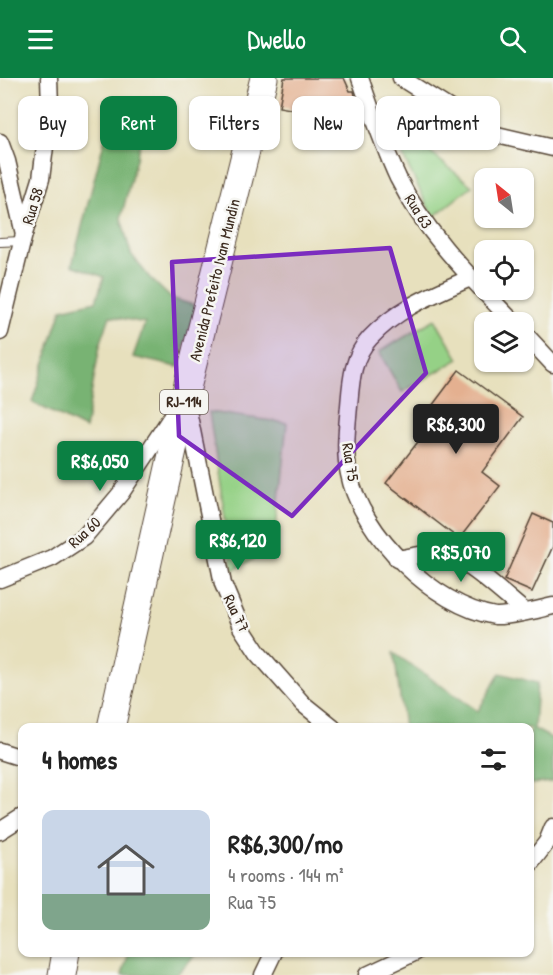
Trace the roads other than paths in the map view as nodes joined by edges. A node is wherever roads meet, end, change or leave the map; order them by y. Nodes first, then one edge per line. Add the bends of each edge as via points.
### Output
1 (50, 78) edge
2 (264, 78) edge
3 (360, 78) edge
4 (401, 78) edge
5 (0, 142) edge
6 (553, 148) edge
7 (23, 238) junction
8 (0, 242) edge
9 (471, 278) junction
10 (503, 312) edge
11 (0, 332) edge
12 (534, 344) edge
13 (553, 364) edge
14 (185, 396) junction
15 (397, 559) junction
16 (0, 579) edge
17 (553, 606) edge
18 (524, 611) junction
19 (112, 723) edge
20 (326, 723) edge
21 (0, 752) edge
22 (18, 757) edge
23 (18, 820) edge
24 (553, 827) edge
25 (0, 831) edge
26 (534, 859) edge
27 (65, 957) edge
28 (272, 957) edge
29 (406, 957) edge
30 (62, 975) edge
31 (263, 975) edge
32 (368, 975) edge

1 - 7 street, Rua 58 via 41,179
2 - 14 main road, Avenida Prefeito Ivan Mundin / RJ-114
3 - 9 street, Rua 63 via 399,179 431,231
4 - 6 street via 497,135
5 - 7 street
7 - 8 lane
7 - 11 street, Rua 58
9 - 10 street, Rua 63
9 - 15 street, Rua 75 via 405,308 369,339 352,369 346,437 349,474 364,514
12 - 13 street
14 - 16 street, Rua 60 via 121,494 84,537 52,558
14 - 19 main road, Avenida Prefeito Ivan Mundin / RJ-114
14 - 20 street, Rua 77 via 223,584 241,627 303,705
15 - 18 street, Rua 75 via 449,599 471,610 498,616
15 - 18 street via 439,553 451,556
17 - 18 street, Rua 75
21 - 22 street
23 - 25 street
24 - 26 street
27 - 30 main road
28 - 31 street
29 - 32 street

